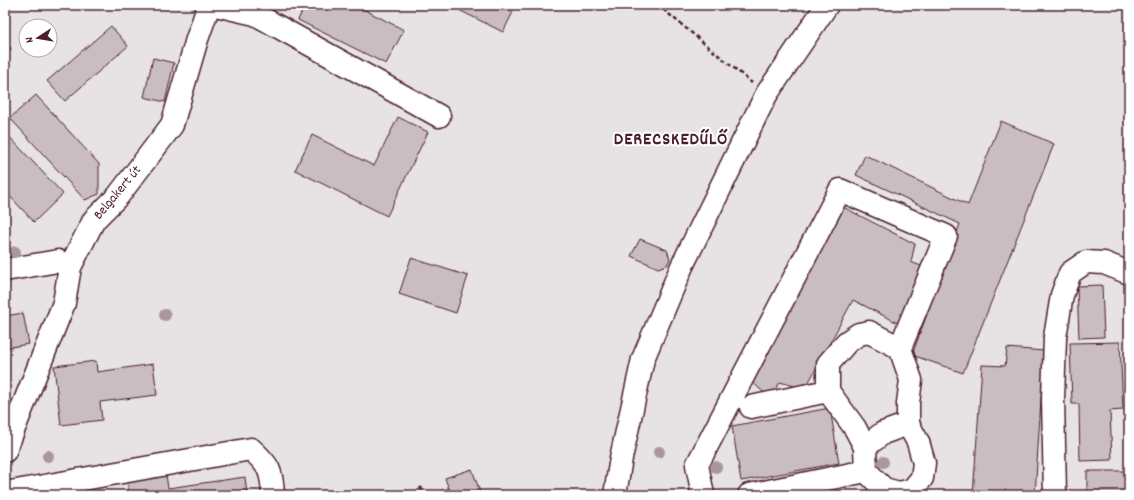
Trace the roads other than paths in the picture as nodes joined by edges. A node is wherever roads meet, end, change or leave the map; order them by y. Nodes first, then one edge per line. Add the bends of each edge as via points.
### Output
1 (209, 5) edge
2 (216, 5) edge
3 (827, 5) edge
4 (439, 116) dead end
5 (70, 267) junction
6 (5, 270) edge
7 (1129, 273) edge
8 (900, 348) junction
9 (828, 391) junction
10 (751, 407) dead end
11 (908, 424) junction
12 (865, 447) junction
13 (5, 451) edge
14 (866, 471) junction
15 (5, 493) edge
16 (273, 495) edge
17 (615, 495) edge
18 (703, 495) edge
19 (749, 495) edge
20 (1055, 495) edge

1 - 5 street, Belgakert út via 172,125 118,196 94,220
2 - 4 street via 255,14
3 - 17 street via 766,95 682,266 643,359 622,451
5 - 6 street via 58,260
5 - 13 street, Belgakert út via 64,303
7 - 20 street via 1104,263 1086,262 1070,273 1062,295 1055,337
8 - 9 street via 870,332 859,334 847,342 828,364
8 - 11 street via 911,380
8 - 18 street via 946,236 840,190 697,465
9 - 10 street
9 - 12 street via 855,428
11 - 12 street via 883,433
11 - 14 street via 918,442 924,463 922,478 912,490 899,493 884,489
12 - 14 street
14 - 19 street
15 - 16 street via 252,449 267,463

